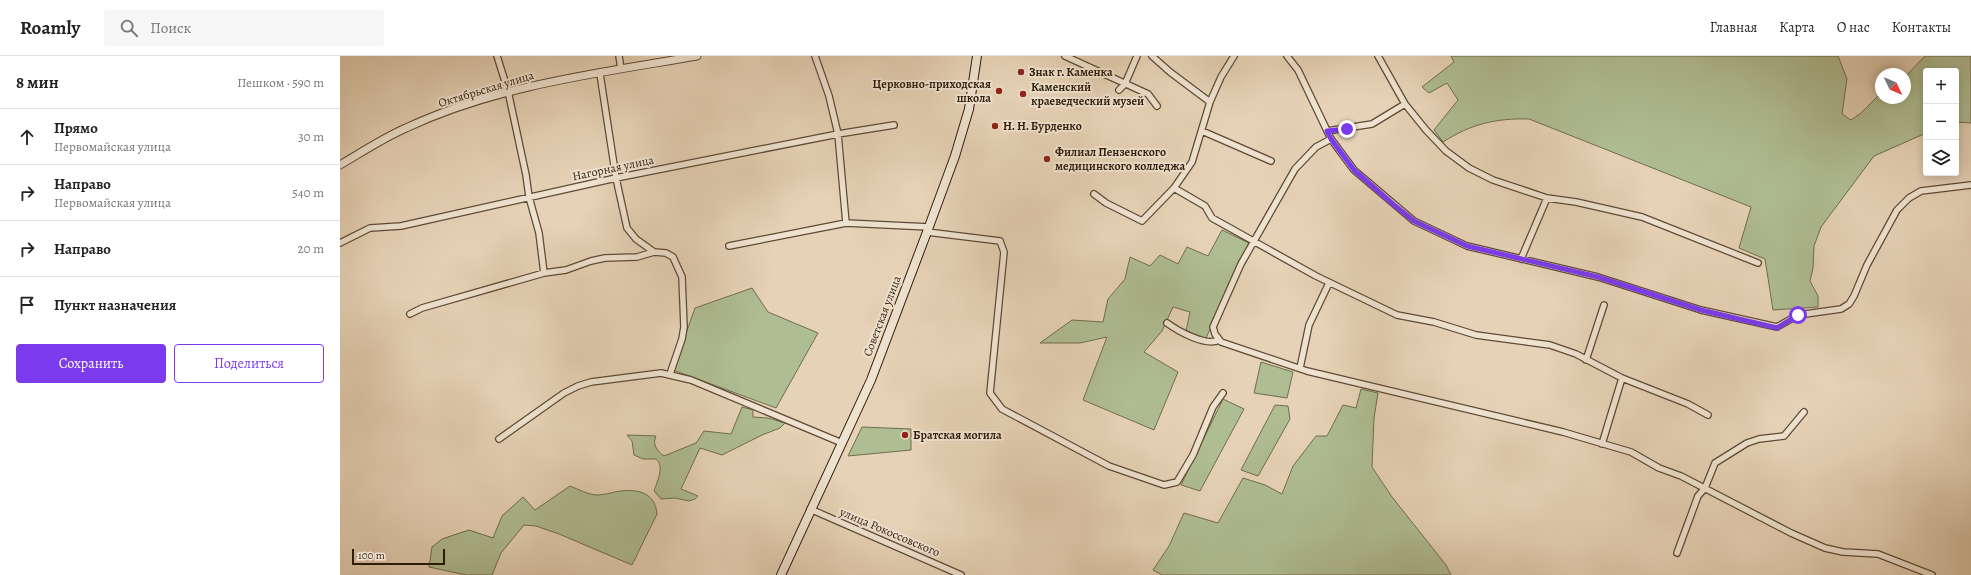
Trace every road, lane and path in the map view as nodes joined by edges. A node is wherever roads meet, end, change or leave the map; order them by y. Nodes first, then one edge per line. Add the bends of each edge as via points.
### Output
1 (497, 56) edge
2 (618, 56) edge
3 (697, 56) edge
4 (816, 56) edge
5 (977, 56) edge
6 (1065, 56) edge
7 (1137, 56) edge
8 (1152, 56) edge
9 (1234, 56) edge
10 (1287, 56) edge
11 (1378, 56) edge
12 (621, 69) junction
13 (600, 74) junction
14 (1125, 84) junction
15 (1119, 90) dead end
16 (508, 91) junction
17 (1210, 102) junction
18 (1405, 104) junction
19 (1158, 106) dead end
20 (894, 125) dead end
21 (1202, 131) junction
22 (1327, 131) junction
23 (838, 134) junction
24 (1331, 139) junction
25 (1271, 161) dead end
26 (340, 165) edge
27 (616, 178) junction
28 (1971, 185) edge
29 (1174, 188) junction
30 (1094, 194) dead end
31 (529, 197) junction
32 (1547, 198) junction
33 (846, 223) junction
34 (928, 230) junction
35 (1254, 240) junction
36 (340, 243) edge
37 (729, 246) dead end
38 (654, 252) junction
39 (1521, 259) junction
40 (1758, 263) dead end
41 (544, 273) junction
42 (1329, 283) junction
43 (1604, 305) dead end
44 (410, 314) dead end
45 (1167, 323) dead end
46 (1219, 340) junction
47 (1586, 360) junction
48 (1300, 368) junction
49 (670, 374) junction
50 (1622, 378) junction
51 (1223, 393) dead end
52 (1804, 412) dead end
53 (1708, 415) dead end
54 (499, 439) dead end
55 (842, 443) junction
56 (1602, 444) junction
57 (1705, 488) junction
58 (810, 509) junction
59 (1677, 553) dead end
60 (781, 575) edge
61 (961, 575) edge
62 (1932, 575) edge

1 - 16 street
2 - 12 street
3 - 12 street, Октябрьская улица
4 - 23 street
5 - 34 main road, Советская улица via 969,109 956,156
6 - 14 street
7 - 14 street
8 - 17 street
9 - 17 street
10 - 22 street via 1298,70
11 - 18 street
12 - 13 street, Октябрьская улица
13 - 16 street, Октябрьская улица via 548,81
13 - 27 street
14 - 15 street
14 - 19 street via 1148,94
16 - 26 street, Октябрьская улица via 407,127
16 - 31 street
17 - 21 street
18 - 22 street via 1372,124
18 - 32 street via 1446,151 1469,168 1493,180
20 - 23 street, Нагорная улица
21 - 25 street
21 - 29 street via 1192,162
22 - 24 street
23 - 27 street, Нагорная улица
23 - 33 street
24 - 35 street via 1316,147 1294,169
24 - 39 street via 1354,170 1414,221 1467,246
27 - 31 street, Нагорная улица
27 - 38 street via 627,228 636,239
28 - 39 street via 1921,191 1909,198 1897,210 1849,304 1841,309 1798,315 1777,328 1701,310 1598,277
29 - 30 street via 1142,221
29 - 35 street via 1205,206 1212,218
31 - 36 street, Нагорная улица via 401,226 370,228
31 - 41 street via 539,233
32 - 39 street
32 - 40 street via 1642,217
33 - 34 street
33 - 37 street
34 - 51 street via 1000,241 1004,252 990,393 1002,409 1109,466 1164,485 1177,482 1193,455 1213,407
34 - 55 main road, Советская улица via 871,380
35 - 42 street
35 - 46 street via 1213,327
38 - 41 street via 637,257 605,258 566,270
38 - 49 street via 666,253 673,257 682,277 684,327
41 - 44 street via 422,308
42 - 47 street via 1397,315 1434,322 1476,335 1550,345
42 - 48 street via 1309,325
43 - 47 street
45 - 46 street via 1197,338 1215,342
46 - 48 street
47 - 50 street
48 - 56 street via 1563,432
49 - 54 street via 591,382 578,386
49 - 55 street via 751,404
50 - 53 street via 1688,404
50 - 56 street
52 - 57 street via 1784,436 1747,443 1715,463
55 - 58 main road, Советская улица
56 - 57 street via 1631,452 1659,468
57 - 59 street via 1698,496
57 - 62 street via 1825,548 1878,554
58 - 60 main road, Советская улица
58 - 61 street, улица Рокоссовского

